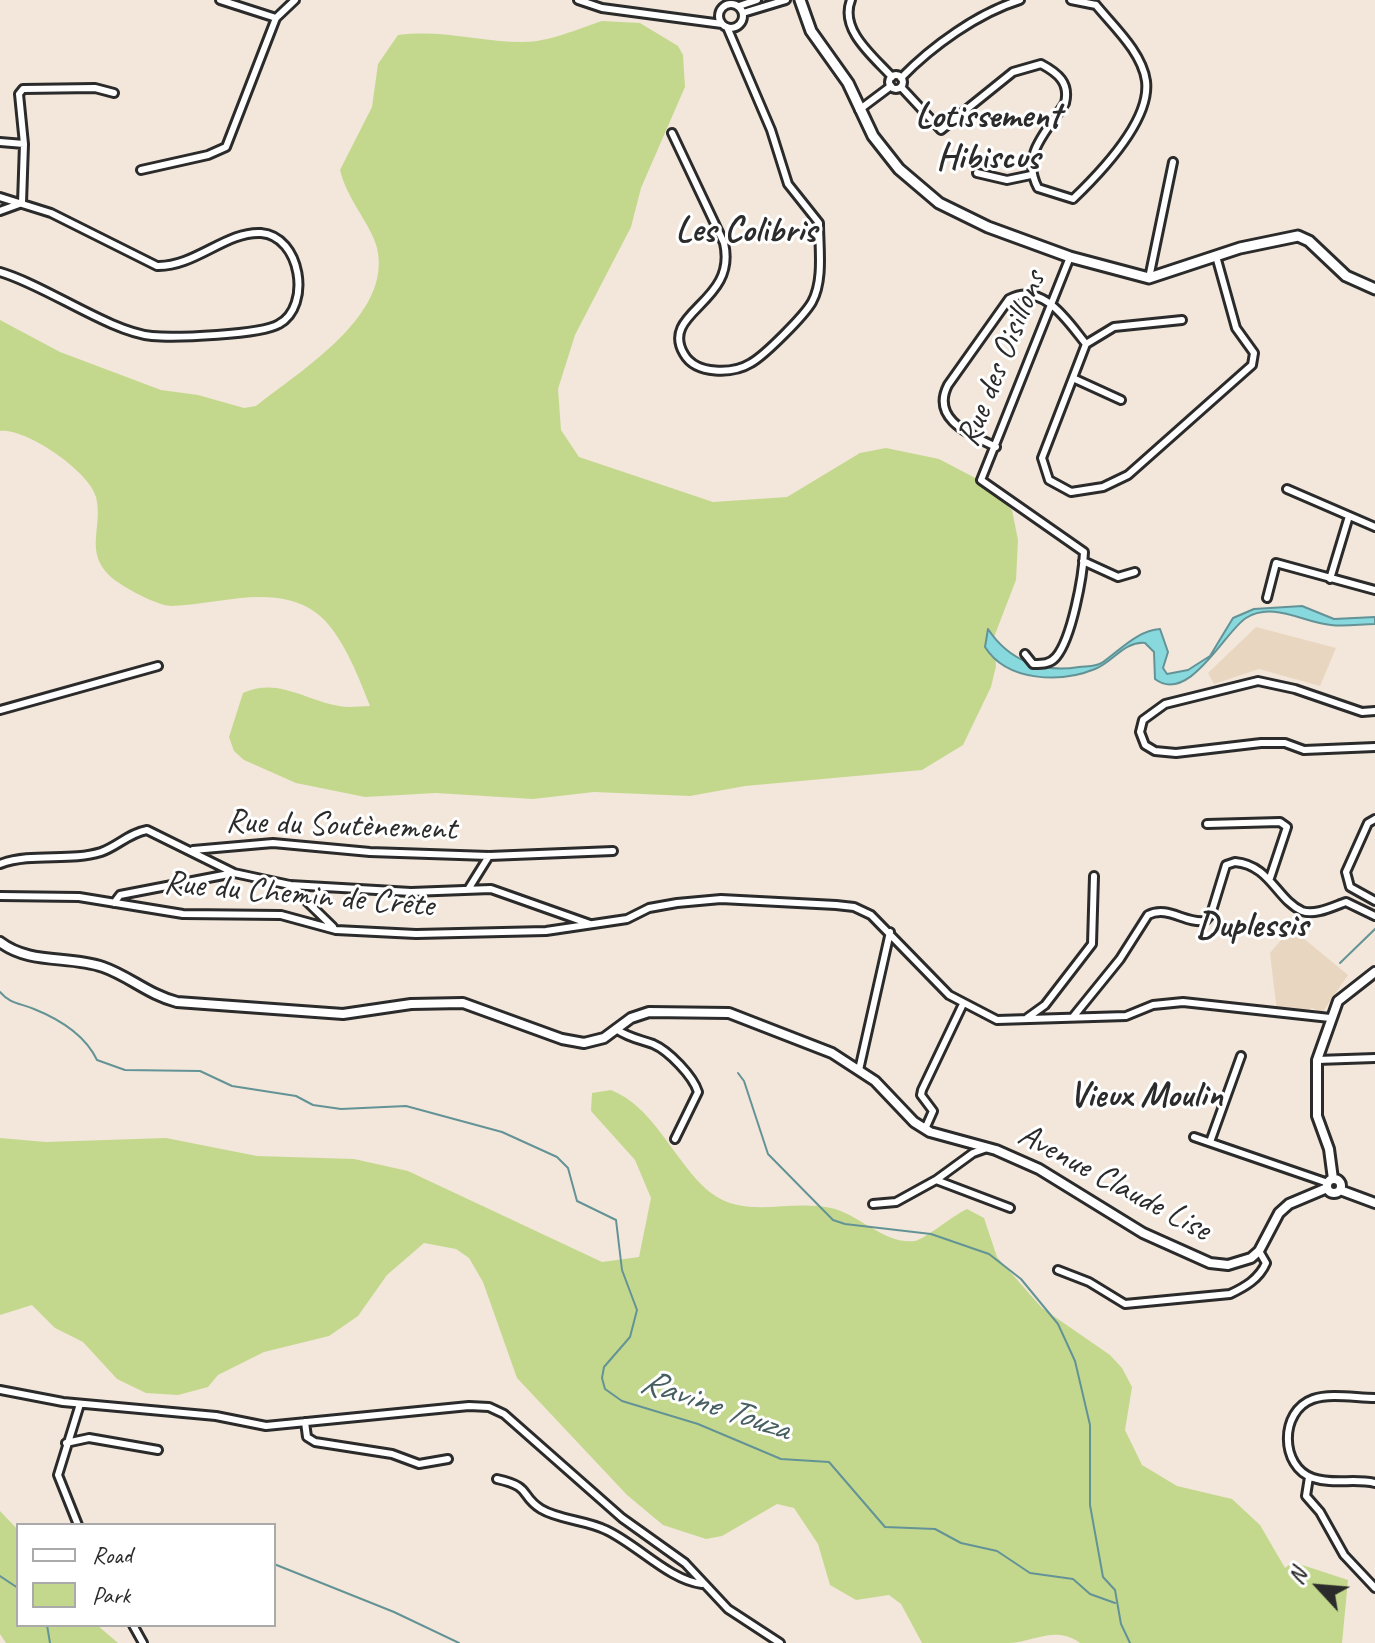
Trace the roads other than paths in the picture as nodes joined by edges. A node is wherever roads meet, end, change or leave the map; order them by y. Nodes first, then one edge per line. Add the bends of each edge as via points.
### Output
1 (220, 0) edge
2 (295, 0) edge
3 (578, 0) edge
4 (720, 0) edge
5 (757, 0) edge
6 (786, 0) edge
7 (800, 0) edge
8 (851, 0) edge
9 (1020, 0) edge
10 (1071, 0) edge
11 (729, 2) edge
12 (1096, 2) edge
13 (741, 10) junction
14 (720, 11) junction
15 (276, 18) junction
16 (702, 22) junction
17 (724, 26) junction
18 (738, 26) junction
19 (737, 49) junction
20 (892, 77) junction
21 (901, 78) junction
22 (891, 86) junction
23 (901, 87) junction
24 (114, 93) dead end
25 (859, 110) junction
26 (672, 133) dead end
27 (0, 142) edge
28 (24, 144) junction
29 (1173, 162) dead end
30 (141, 170) dead end
31 (977, 173) dead end
32 (1031, 175) junction
33 (0, 197) edge
34 (22, 203) junction
35 (0, 211) edge
36 (1216, 256) junction
37 (1070, 257) junction
38 (0, 272) edge
39 (1149, 278) junction
40 (1375, 289) edge
41 (1052, 302) junction
42 (1182, 320) dead end
43 (1086, 344) junction
44 (1075, 379) junction
45 (1121, 400) dead end
46 (996, 447) junction
47 (1287, 489) dead end
48 (1349, 516) junction
49 (1375, 527) edge
50 (1083, 561) junction
51 (1135, 572) dead end
52 (1330, 579) junction
53 (1375, 590) edge
54 (1267, 598) dead end
55 (1025, 654) dead end
56 (158, 666) dead end
57 (0, 710) edge
58 (1375, 711) edge
59 (1375, 747) edge
60 (1375, 819) edge
61 (1207, 824) dead end
62 (193, 850) junction
63 (613, 851) dead end
64 (489, 856) junction
65 (0, 864) edge
66 (234, 873) junction
67 (1094, 876) dead end
68 (1270, 878) junction
69 (290, 885) junction
70 (469, 888) junction
71 (0, 896) edge
72 (1375, 901) edge
73 (114, 903) junction
74 (1375, 916) edge
75 (593, 925) junction
76 (336, 930) junction
77 (890, 932) junction
78 (0, 942) edge
79 (1375, 972) edge
80 (963, 1004) junction
81 (1073, 1017) junction
82 (1330, 1018) junction
83 (1024, 1020) junction
84 (616, 1029) junction
85 (1241, 1056) dead end
86 (1375, 1058) edge
87 (1317, 1060) junction
88 (859, 1070) junction
89 (925, 1129) junction
90 (1194, 1137) dead end
91 (675, 1139) dead end
92 (1210, 1142) junction
93 (987, 1148) junction
94 (936, 1180) junction
95 (1329, 1184) junction
96 (1375, 1203) edge
97 (873, 1204) dead end
98 (1010, 1208) dead end
99 (1259, 1251) junction
100 (1058, 1270) dead end
101 (0, 1390) edge
102 (1375, 1398) edge
103 (80, 1404) junction
104 (305, 1422) junction
105 (66, 1443) junction
106 (158, 1450) dead end
107 (448, 1459) dead end
108 (1309, 1477) junction
109 (497, 1479) dead end
110 (1366, 1481) junction
111 (1375, 1483) edge
112 (1375, 1491) edge
113 (77, 1523) edge
114 (702, 1584) junction
115 (1375, 1588) edge
116 (780, 1643) edge

1 - 15 street
2 - 15 street
3 - 16 street
4 - 14 street
5 - 13 street
6 - 13 street
7 - 25 main road via 811,31 848,83
8 - 20 street via 849,20 856,36
9 - 21 street via 997,7
10 - 12 street
11 - 13 street
11 - 14 street
12 - 32 street via 1133,51 1146,80 1138,116 1097,176 1073,199 1038,188
13 - 18 street
14 - 16 street
14 - 17 street
15 - 30 street via 226,147
16 - 17 street
17 - 18 street
17 - 19 street
18 - 19 street
19 - 26 street via 788,184 819,223 817,288 811,304 756,360 740,368 700,367 684,355 680,341 685,319 723,279 728,257
20 - 21 street
20 - 22 street
21 - 23 street
22 - 23 street
22 - 25 street
23 - 32 street via 941,130 1013,72 1041,64 1052,70 1063,79 1067,93 1030,159
24 - 28 street via 95,88 23,89 19,94
25 - 37 main road via 899,169 939,203
27 - 28 street
28 - 34 street
29 - 39 street
31 - 32 street via 1007,180
33 - 34 street
34 - 35 street
34 - 38 street via 157,266 176,266 246,236 275,237 293,257 297,297 279,325 249,332 150,336
36 - 39 main road
36 - 40 main road via 1298,236 1346,276
36 - 44 street via 1236,328 1254,353 1252,365 1128,475 1078,493 1054,485 1042,458
37 - 39 main road
37 - 41 street, Rue des Oisillons
41 - 43 street
41 - 46 street, Rue des Oisillons
41 - 46 street via 1025,295 1009,299 944,392 950,420
42 - 43 street via 1114,327
43 - 44 street
44 - 45 street
46 - 50 street, Rue des Oisillons via 981,480 1081,547
47 - 48 street
48 - 49 street
48 - 52 street
50 - 51 street via 1118,577
50 - 55 street via 1069,629 1057,656 1048,664 1033,664
52 - 53 street
52 - 54 street via 1276,563
56 - 57 street
58 - 59 street via 1362,712 1258,681 1165,704 1143,720 1140,732 1145,745 1155,751 1176,753 1261,743 1304,750
60 - 72 street via 1368,823 1346,872 1350,887
61 - 68 street via 1280,822 1287,827
62 - 64 street, Rue du Soutènement via 273,843
62 - 65 street via 147,830 101,852
62 - 66 street
63 - 64 street, Rue du Soutènement
64 - 70 street
66 - 69 street
66 - 73 street via 120,895
67 - 83 street via 1092,944 1045,1005
68 - 74 street via 1301,911 1346,902
68 - 81 street via 1235,862 1226,865 1205,921 1163,911 1148,915
69 - 70 street via 411,892
69 - 76 street
70 - 75 street via 512,894
71 - 73 street, Rue du Chemin de Crête
73 - 76 street, Rue du Chemin de Crête via 183,914 281,915
75 - 76 street, Rue du Chemin de Crête via 430,934
75 - 77 street, Rue du Chemin de Crête via 627,919 649,908 721,899 854,907
77 - 80 street, Rue du Chemin de Crête
77 - 88 street
78 - 84 street, Avenue Claude Lise via 30,956 105,967 177,1002 343,1014 463,1003 574,1041 604,1038
79 - 82 street via 1338,1001
80 - 83 street via 997,1020
80 - 89 street via 922,1090 933,1111
81 - 82 street via 1126,1016 1153,1005 1183,1002
81 - 83 street
82 - 87 street
84 - 88 street, Avenue Claude Lise via 649,1012 729,1013 832,1053
84 - 91 street via 632,1041 655,1045 694,1080 698,1092
85 - 92 street
86 - 87 street
87 - 95 street via 1317,1116 1329,1149
88 - 89 street, Avenue Claude Lise
89 - 93 street, Avenue Claude Lise
90 - 92 street
92 - 95 street
93 - 94 street
93 - 99 street, Avenue Claude Lise via 1039,1169 1143,1233 1210,1263 1228,1265
94 - 97 street via 896,1202
94 - 98 street
95 - 96 street via 1335,1194 1340,1190
95 - 99 street via 1279,1213
99 - 100 street via 1266,1263 1263,1271 1230,1294 1125,1304
101 - 103 street
102 - 108 street via 1322,1398 1300,1407 1287,1444 1296,1465
103 - 104 street via 216,1416 266,1426
103 - 105 street
104 - 107 street via 307,1437 315,1442 392,1454 419,1464
104 - 114 street via 489,1407 622,1518 685,1563
105 - 106 street via 89,1438
105 - 113 street via 58,1475
108 - 110 street
108 - 115 street via 1306,1496 1344,1555
109 - 114 street via 519,1484 544,1510 608,1531 641,1548 677,1578
110 - 111 street
110 - 112 street
114 - 116 street via 728,1609

